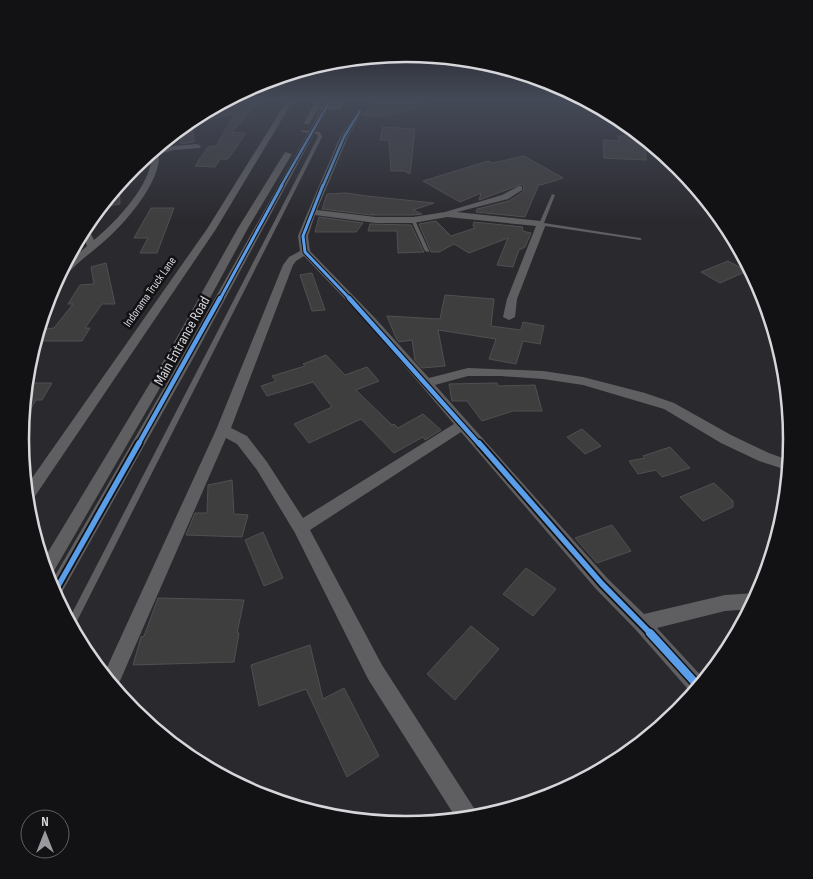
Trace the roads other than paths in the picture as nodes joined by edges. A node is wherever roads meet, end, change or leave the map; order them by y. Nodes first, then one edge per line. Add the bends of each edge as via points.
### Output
1 (265, 140) edge
2 (300, 140) edge
3 (301, 140) edge
4 (318, 140) edge
5 (343, 140) edge
6 (197, 146) dead end
7 (165, 149) edge
8 (155, 157) edge
9 (519, 188) dead end
10 (552, 195) dead end
11 (313, 212) junction
12 (447, 214) junction
13 (414, 220) junction
14 (541, 224) junction
15 (88, 236) edge
16 (640, 238) dead end
17 (92, 246) junction
18 (427, 251) dead end
19 (306, 252) junction
20 (75, 259) edge
21 (509, 317) dead end
22 (426, 383) junction
23 (462, 426) junction
24 (223, 430) junction
25 (783, 464) edge
26 (32, 489) edge
27 (301, 528) junction
28 (49, 562) edge
29 (59, 586) edge
30 (747, 602) edge
31 (74, 618) edge
32 (641, 623) junction
33 (112, 675) edge
34 (695, 683) edge
35 (465, 812) edge

1 - 26 street, Indorama Truck Lane via 210,229
2 - 28 street via 243,228 173,355
3 - 29 street, Main Entrance Road via 189,356
4 - 31 lane
5 - 11 street
6 - 7 street
8 - 17 street via 142,192 112,229
9 - 12 street via 505,197 453,209
10 - 14 lane
11 - 13 street via 376,220
11 - 19 street via 303,236
12 - 13 street
12 - 14 street
13 - 18 lane
14 - 16 lane
14 - 21 street via 512,300
15 - 17 street
17 - 20 street
19 - 22 street
19 - 24 street via 292,258 288,265
22 - 23 street
22 - 25 street via 468,372 542,374 583,382 669,406 726,439
23 - 27 street
23 - 32 street via 602,584
24 - 27 street via 242,440
24 - 33 street
27 - 35 street via 375,672
30 - 32 street via 725,603
32 - 34 street

